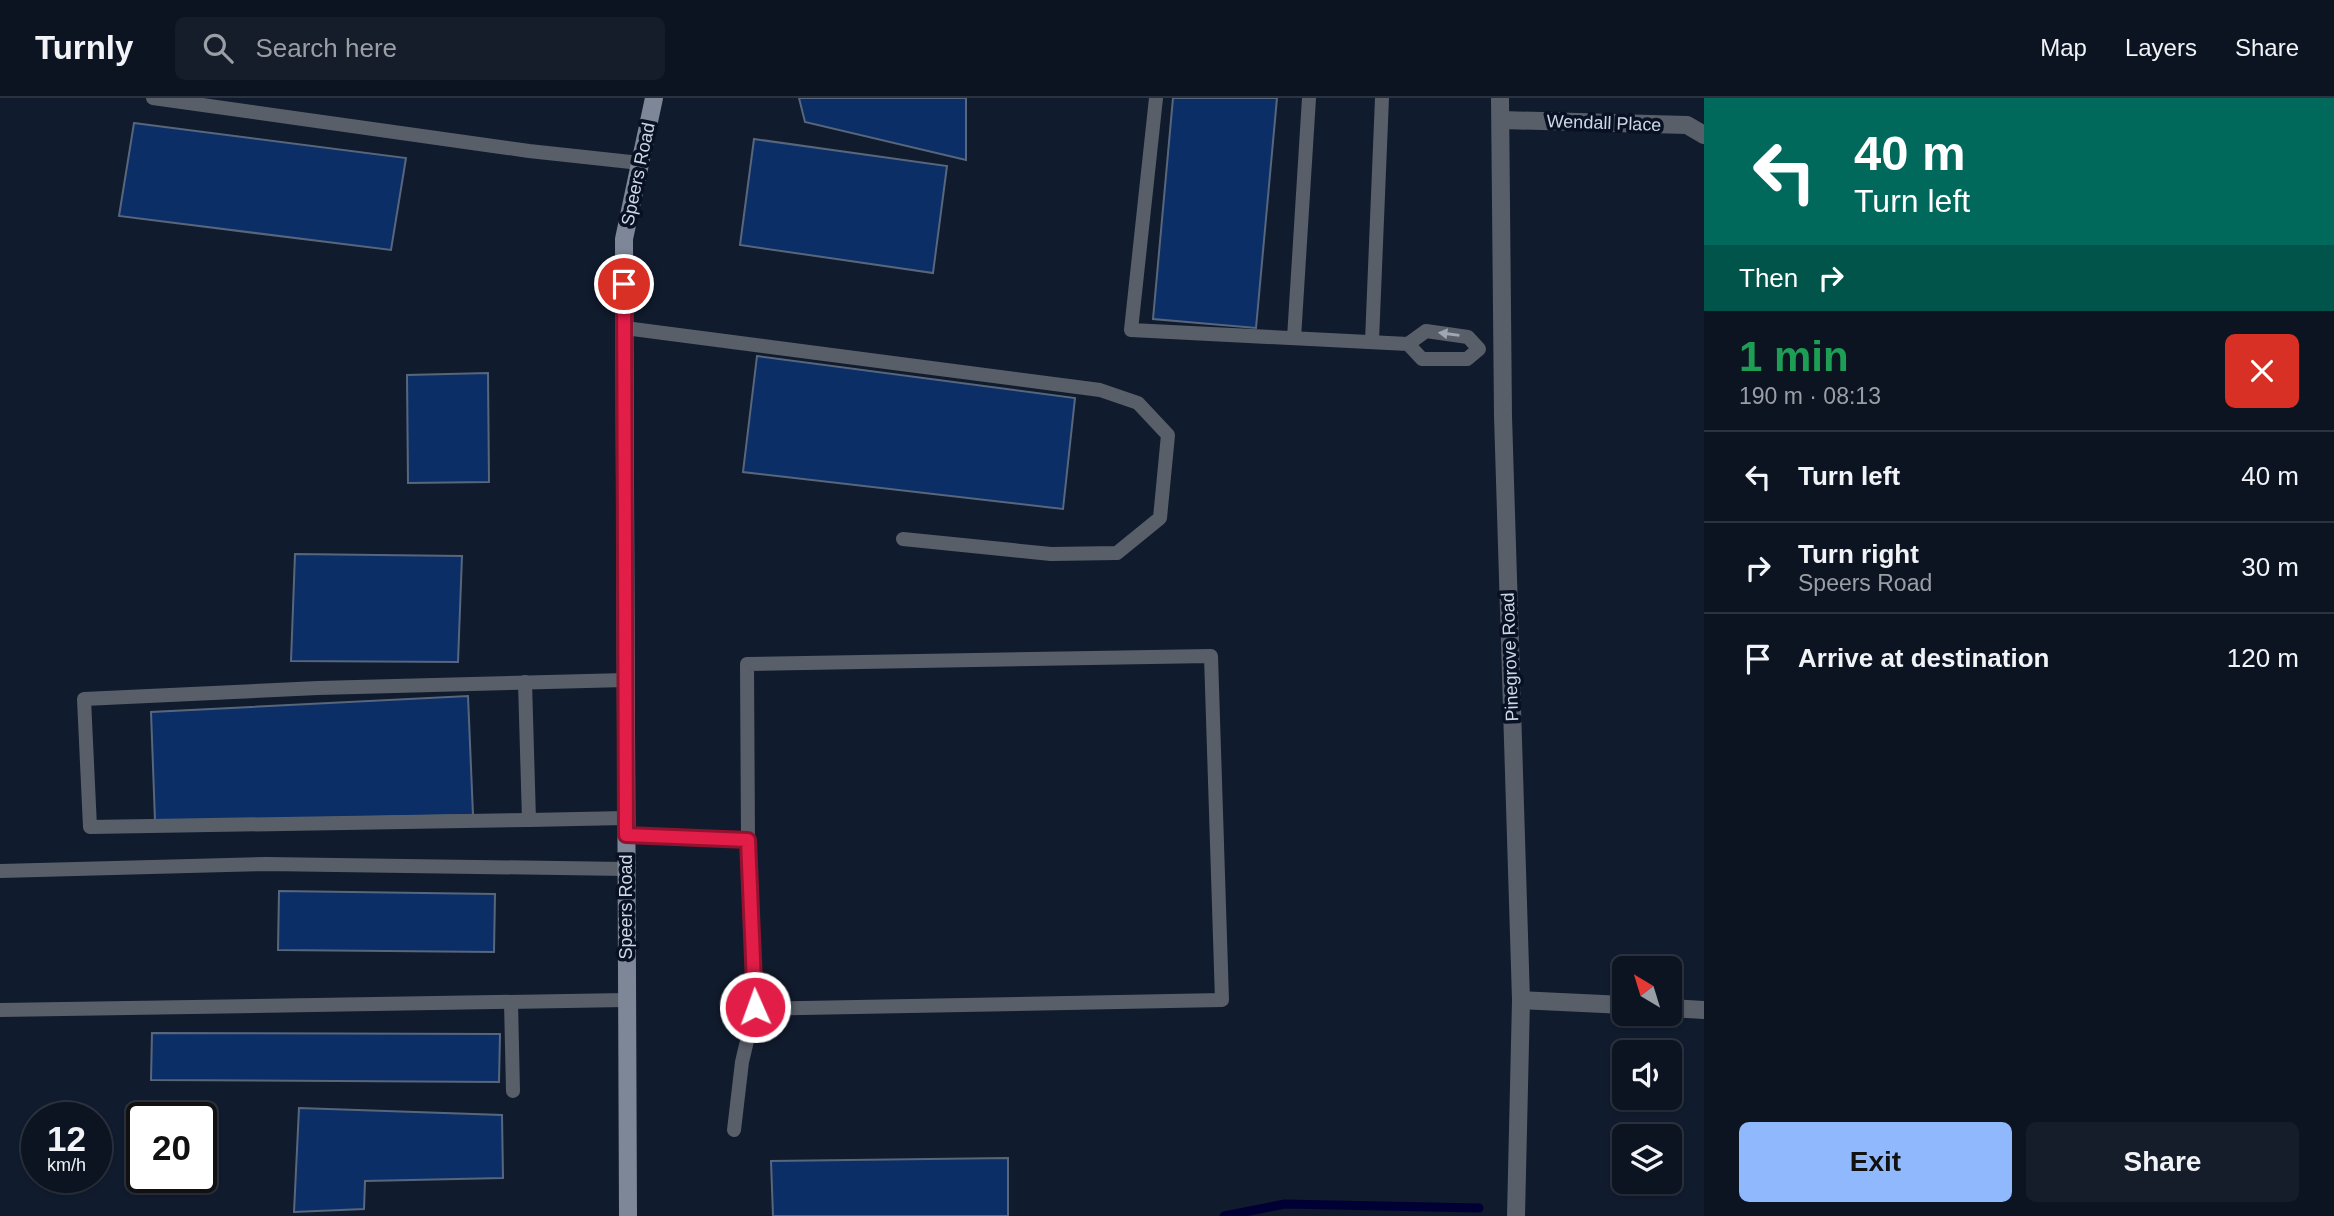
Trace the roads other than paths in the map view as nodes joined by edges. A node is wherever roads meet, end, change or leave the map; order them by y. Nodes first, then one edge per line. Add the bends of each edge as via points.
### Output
1 (153, 98) edge
2 (654, 98) edge
3 (1156, 98) edge
4 (1309, 98) edge
5 (1382, 98) edge
6 (1500, 98) edge
7 (1501, 120) junction
8 (1704, 135) edge
9 (640, 163) junction
10 (625, 328) junction
11 (1294, 338) junction
12 (1372, 341) junction
13 (1408, 344) junction
14 (1479, 349) junction
15 (1502, 350) junction
16 (903, 539) dead end
17 (626, 680) junction
18 (525, 682) junction
19 (529, 820) junction
20 (626, 826) junction
21 (748, 840) junction
22 (626, 869) junction
23 (0, 872) edge
24 (626, 1000) junction
25 (1521, 1000) junction
26 (511, 1002) junction
27 (1612, 1004) edge
28 (755, 1007) junction
29 (1682, 1009) edge
30 (0, 1010) edge
31 (1704, 1010) edge
32 (513, 1091) dead end
33 (734, 1130) dead end
34 (628, 1216) edge
35 (1516, 1216) edge

1 - 9 lane
2 - 9 main road, Speers Road
3 - 11 lane via 1131,330
4 - 11 lane
5 - 12 lane
6 - 7 street, Pinegrove Road
7 - 8 street, Wendall Place via 1686,125
7 - 15 street, Pinegrove Road
9 - 10 main road, Speers Road via 624,239
10 - 16 lane via 1100,390 1138,403 1168,435 1160,518 1117,553 1051,554
10 - 17 main road, Speers Road
11 - 12 lane
12 - 13 lane
14 -> 13 lane via 1468,337 1426,331
13 - 14 lane via 1422,359 1467,359
14 - 15 lane
15 - 25 street, Pinegrove Road
17 - 18 lane
17 - 20 main road, Speers Road
18 - 19 lane
18 - 19 lane via 84,699 90,827
19 - 20 lane
20 - 21 lane
20 - 22 main road, Speers Road
21 - 28 lane
21 - 28 lane via 747,664 1211,656 1222,1000
22 - 23 lane via 266,864
22 - 24 main road, Speers Road
24 - 26 lane
24 - 34 main road, Speers Road
25 - 27 street
25 - 35 street, Pinegrove Road
26 - 30 lane
26 - 32 lane
28 - 33 lane via 742,1062
29 - 31 street

